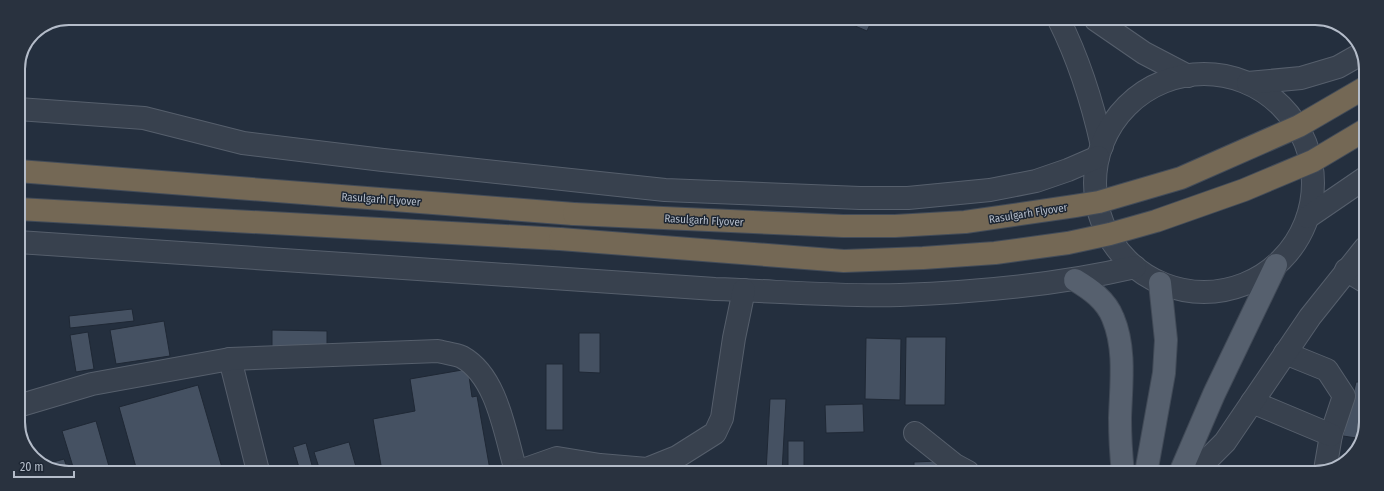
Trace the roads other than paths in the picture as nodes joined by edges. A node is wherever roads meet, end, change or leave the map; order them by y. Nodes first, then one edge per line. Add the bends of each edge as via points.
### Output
1 (1061, 25) edge
2 (1103, 25) edge
3 (1357, 57) edge
4 (1188, 76) junction
5 (1248, 83) junction
6 (1359, 91) edge
7 (25, 110) edge
8 (1359, 134) edge
9 (1100, 151) junction
10 (25, 172) edge
11 (1359, 182) edge
12 (25, 209) edge
13 (1308, 217) junction
14 (25, 242) edge
15 (1276, 265) junction
16 (1359, 265) edge
17 (1135, 267) junction
18 (1355, 276) edge
19 (1075, 280) junction
20 (1160, 282) junction
21 (744, 290) junction
22 (1285, 353) junction
23 (230, 359) junction
24 (1252, 402) junction
25 (25, 404) edge
26 (915, 433) dead end
27 (1331, 434) junction
28 (1326, 465) edge
29 (257, 466) edge
30 (515, 466) edge
31 (534, 466) edge
32 (619, 466) edge
33 (654, 466) edge
34 (957, 466) edge
35 (1122, 466) edge
36 (1147, 466) edge
37 (1183, 466) edge
38 (1201, 466) edge

1 - 9 street via 1079,62 1093,106
2 - 4 street via 1144,53
3 - 5 street via 1338,67 1301,78
4 - 5 street via 1219,75
4 - 9 street via 1160,84 1135,99 1115,120
5 - 13 street via 1268,94 1285,110 1302,135 1313,171 1313,194
6 - 10 highway, Rasulgarh Flyover, bridge via 1299,126 1181,178 1099,202 958,223 843,226 574,214
7 - 9 street via 144,118 243,143 665,190 860,198 908,198 990,190 1036,181 1068,170
8 - 12 highway, bridge via 1313,161 1251,187 1129,229 1068,243 995,253 923,258 844,260 560,239
9 - 17 street via 1095,174 1098,209 1112,241
11 - 13 street
13 - 15 street via 1295,243
14 - 21 street
15 - 20 street via 1255,280 1232,288 1208,292 1184,290
15 - 37 main road via 1214,394
16 - 18 street
17 - 19 street
17 - 20 street
18 - 22 street via 1310,317
19 - 21 street via 1032,286 900,295
19 - 35 main road via 1095,293 1113,316 1119,338 1123,370 1120,450
20 - 36 main road via 1166,340 1164,373
21 - 33 street via 722,418 715,433 677,456
22 - 24 street
22 - 27 street via 1327,370 1344,396
23 - 25 street via 92,384
23 - 29 street
23 - 30 street via 438,351 462,357 483,376 495,398
24 - 27 street
24 - 38 street via 1225,442
26 - 34 street
27 - 28 street
31 - 32 street via 556,458

